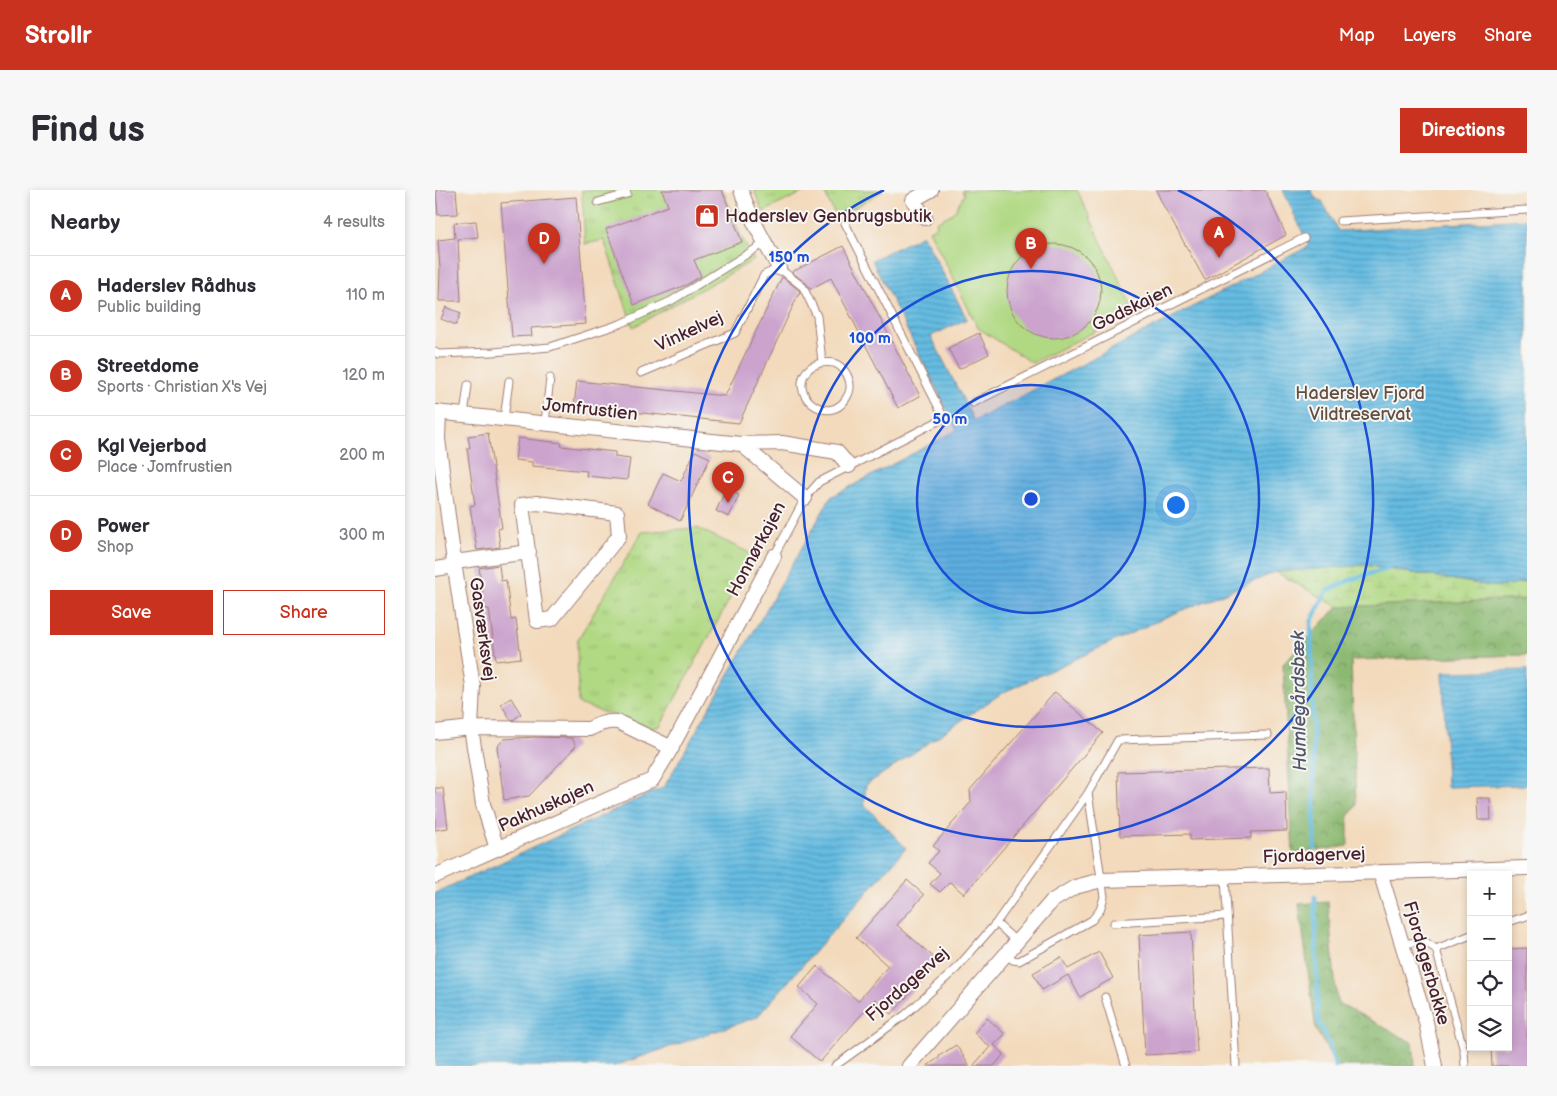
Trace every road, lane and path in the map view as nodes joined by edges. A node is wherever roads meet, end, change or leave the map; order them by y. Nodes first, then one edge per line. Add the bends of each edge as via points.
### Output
1 (626, 190) edge
2 (741, 190) edge
3 (931, 190) edge
4 (598, 202) dead end
5 (1527, 210) edge
6 (925, 218) dead end
7 (1340, 221) dead end
8 (845, 222) dead end
9 (1304, 238) dead end
10 (765, 243) junction
11 (779, 268) junction
12 (435, 352) edge
13 (822, 362) junction
14 (641, 373) dead end
15 (550, 378) dead end
16 (509, 381) dead end
17 (468, 385) dead end
18 (973, 402) dead end
19 (437, 412) edge
20 (463, 415) junction
21 (504, 419) junction
22 (545, 423) junction
23 (741, 444) junction
24 (849, 466) junction
25 (805, 498) junction
26 (529, 552) junction
27 (774, 556) joint
28 (454, 564) junction
29 (435, 569) edge
30 (471, 728) junction
31 (435, 732) edge
32 (1268, 735) dead end
33 (672, 748) junction
34 (664, 762) joint
35 (1087, 793) junction
36 (497, 849) junction
37 (1527, 868) edge
38 (1380, 872) junction
39 (435, 876) edge
40 (1225, 877) junction
41 (1103, 880) junction
42 (1227, 916) junction
43 (1527, 916) edge
44 (1512, 921) edge
45 (996, 923) junction
46 (1114, 923) dead end
47 (1467, 937) edge
48 (1017, 942) junction
49 (1402, 944) junction
50 (1436, 949) junction
51 (1006, 954) junction
52 (1105, 997) dead end
53 (835, 1066) edge
54 (909, 1066) edge
55 (1126, 1066) edge
56 (1236, 1066) edge
57 (1435, 1066) edge
58 (1465, 1066) edge

1 - 4 lane via 627,194
2 - 10 street
3 - 6 street via 913,200
5 - 7 lane
8 - 24 lane, Honnørkajen via 944,418
9 - 18 lane, Godskajen
10 - 11 street
10 - 12 lane via 671,301 620,324 550,347 493,352
11 - 13 lane via 803,287 817,316
11 - 14 lane, Vinkelvej via 764,275 735,333
13 - 13 lane via 840,367 850,382 849,394 842,404 831,410 818,409 808,402 802,390 803,378
15 - 22 lane
16 - 21 lane
17 - 20 lane
19 - 20 street, Jomfrustien
19 - 28 street, Gasværksvej
20 - 21 street, Jomfrustien
21 - 22 street, Jomfrustien
22 - 23 street, Jomfrustien
23 - 24 street, Jomfrustien via 782,443 837,452
23 - 25 street
24 - 25 lane, Honnørkajen via 819,482
25 - 27 lane, Honnørkajen
26 - 26 street via 537,621 552,619 619,536 617,513 537,503 522,505
26 - 28 street, Gasværksvej
27 - 33 street, Honnørkajen
28 - 29 street
28 - 30 street, Gasværksvej via 473,686
30 - 31 street
30 - 33 street via 589,729 609,721 618,722
30 - 36 street, Gasværksvej via 483,804
32 - 35 lane, Fjordagervej via 1118,740
33 - 34 street, Honnørkajen
34 - 36 street, Pakhuskajen via 652,780
35 - 41 lane
35 - 45 lane, Fjordagervej
36 - 39 street, Pakhuskajen
37 - 38 street, Fjordagervej
38 - 40 street, Fjordagervej
38 - 49 street, Fjordagerbakke
40 - 41 street, Fjordagervej
40 - 42 lane
41 - 48 street, Fjordagervej via 1075,888 1052,902
41 - 51 lane via 1104,897 1092,920 1019,961
42 - 46 lane
42 - 56 lane
43 - 44 lane
45 - 48 lane
45 - 53 lane, Fjordagervej via 956,969 912,1008
47 - 50 lane
48 - 51 street, Fjordagervej
49 - 50 lane via 1423,941
49 - 57 street, Fjordagerbakke via 1426,1022
50 - 58 lane via 1464,1051
51 - 54 street, Fjordagervej
52 - 55 lane

